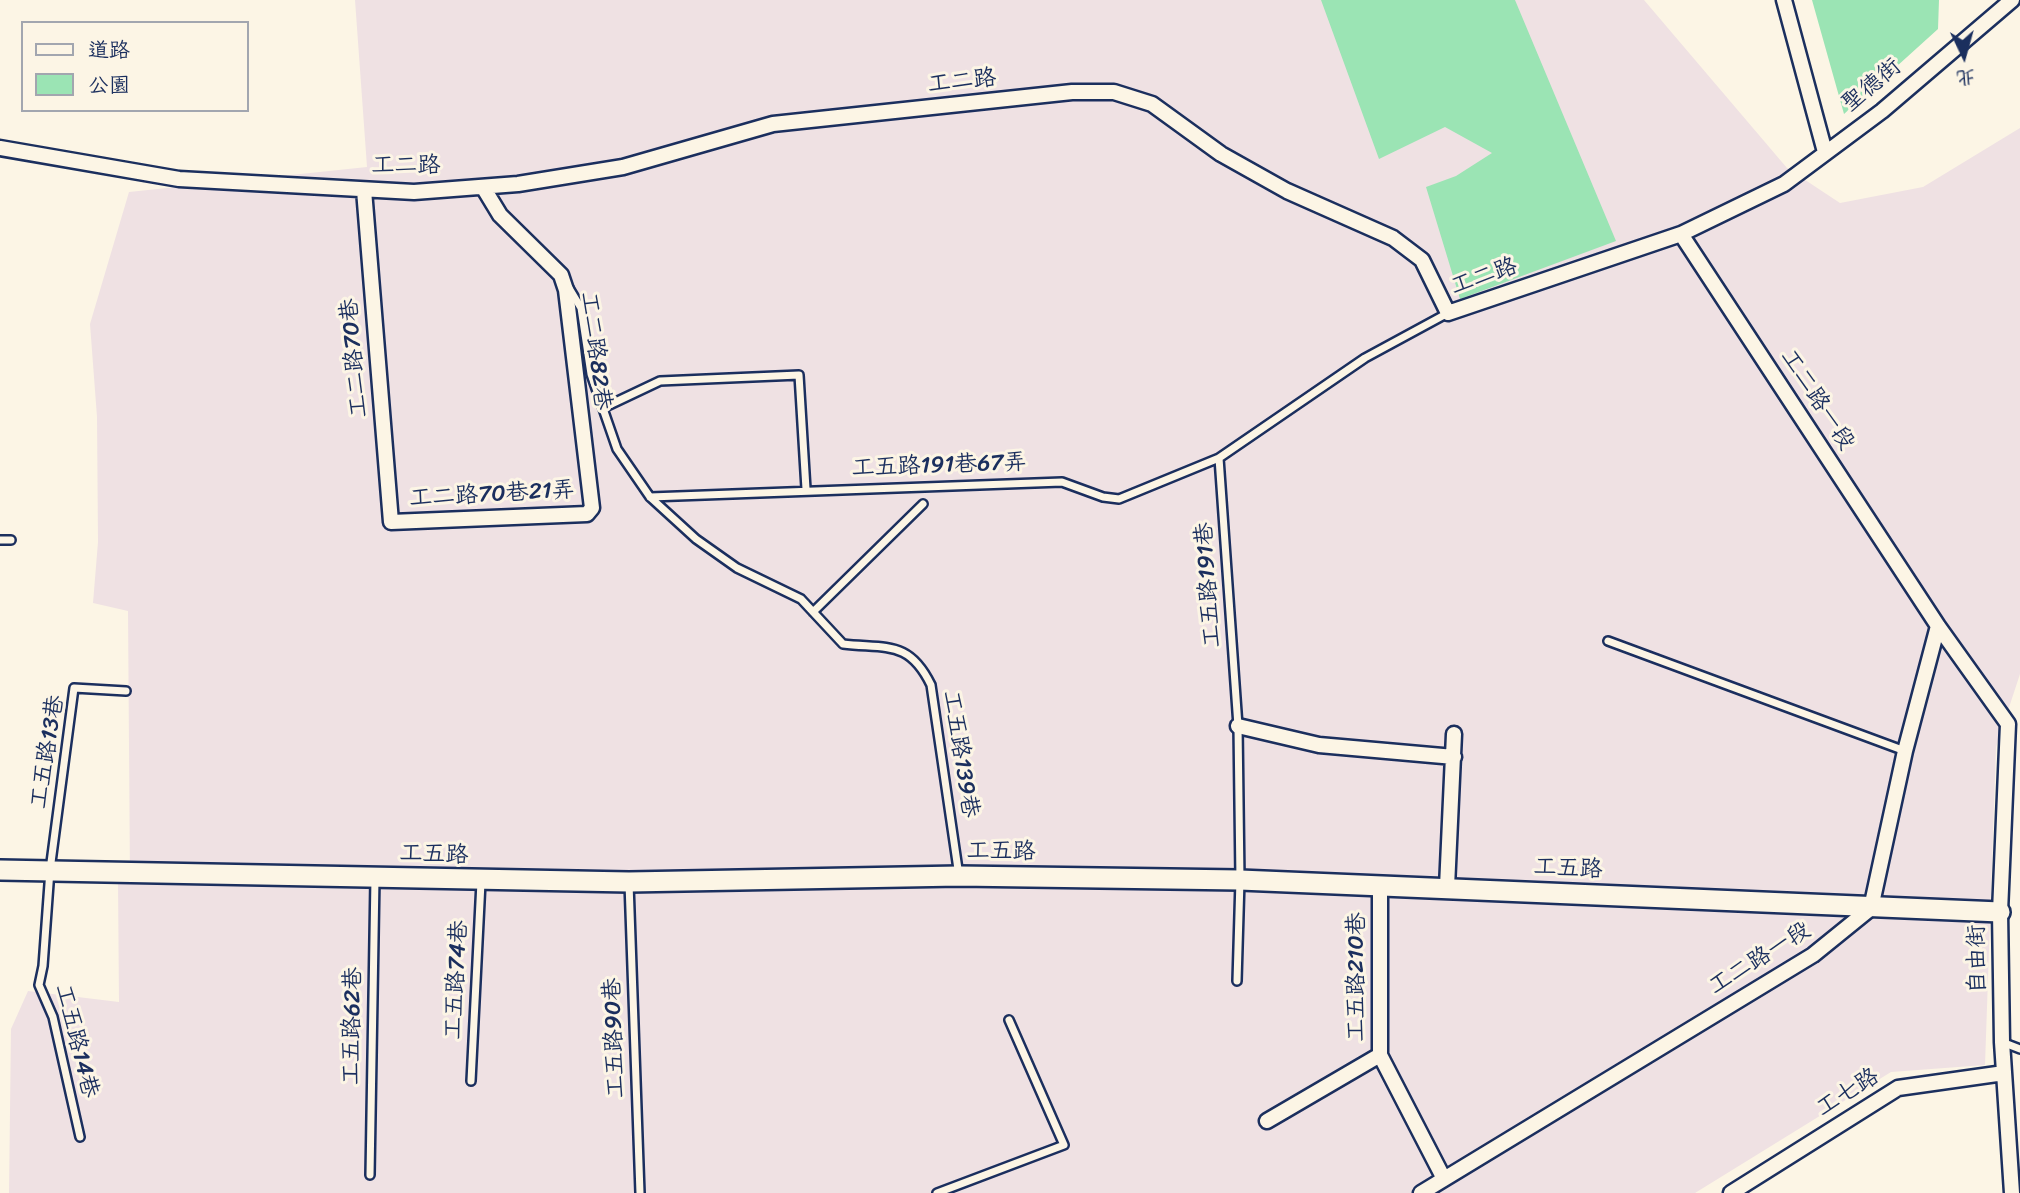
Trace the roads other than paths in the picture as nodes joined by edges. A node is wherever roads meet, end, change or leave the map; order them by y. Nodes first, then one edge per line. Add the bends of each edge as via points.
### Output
1 (1784, 0) edge
2 (2005, 2) edge
3 (0, 148) edge
4 (1825, 152) junction
5 (483, 187) junction
6 (365, 190) junction
7 (1681, 233) junction
8 (561, 275) junction
9 (1448, 313) junction
10 (603, 408) junction
11 (1219, 458) junction
12 (806, 489) junction
13 (650, 496) junction
14 (923, 504) dead end
15 (592, 508) joint
16 (391, 522) joint
17 (0, 540) edge
18 (11, 540) dead end
19 (813, 612) junction
20 (1938, 626) junction
21 (1608, 641) dead end
22 (126, 691) dead end
23 (2008, 724) joint
24 (1238, 726) junction
25 (1454, 734) dead end
26 (1905, 751) junction
27 (1454, 757) junction
28 (0, 870) edge
29 (50, 870) junction
30 (959, 876) junction
31 (375, 877) junction
32 (1240, 880) junction
33 (481, 881) junction
34 (629, 882) junction
35 (1380, 887) junction
36 (1447, 887) junction
37 (1871, 908) junction
38 (2000, 912) junction
39 (1237, 981) dead end
40 (1009, 1020) dead end
41 (2001, 1042) junction
42 (2020, 1049) edge
43 (1380, 1055) junction
44 (2004, 1073) junction
45 (471, 1081) dead end
46 (1267, 1121) dead end
47 (80, 1137) dead end
48 (2016, 1169) edge
49 (370, 1175) dead end
50 (1443, 1177) junction
51 (640, 1193) edge
52 (937, 1193) edge
53 (1421, 1193) edge
54 (1731, 1193) edge
55 (1999, 1193) edge
56 (2012, 1193) edge

1 - 4 street
2 - 4 street, 聖德街 via 1882,111
3 - 6 street, 工二路 via 178,179
4 - 7 street, 工二路 via 1784,184
5 - 6 street, 工二路
5 - 8 street, 工二路82巷 via 500,215
5 - 9 street, 工二路 via 622,167 774,124 1072,92 1114,92 1152,104 1221,154 1287,191 1393,238 1422,260
6 - 16 street, 工二路70巷
7 - 9 street, 工二路
7 - 20 street, 工二路一段
8 - 10 lane, 工五路139巷 via 581,308 591,374
8 - 15 street, 工二路82巷
9 - 11 lane via 1365,358
10 - 12 lane via 660,381 799,375
10 - 13 lane, 工五路139巷 via 617,449
11 - 12 lane, 工五路191巷67弄 via 1119,499 1062,482
11 - 24 lane, 工五路191巷
12 - 13 lane, 工五路191巷67弄
13 - 19 lane, 工五路139巷 via 696,539 737,568 802,599
14 - 19 lane
15 - 16 street, 工二路70巷21弄 via 587,514
17 - 18 lane
19 - 30 lane, 工五路139巷 via 843,644 906,651 922,666 931,685
20 - 23 street, 工二路一段
20 - 26 street
21 - 26 lane
22 - 29 lane, 工五路13巷 via 74,688
23 - 38 street, 自由街
24 - 27 street via 1320,745
24 - 32 lane, 工五路191巷
25 - 27 street
26 - 37 street
27 - 36 street
28 - 29 street, 工五路
29 - 31 street, 工五路
29 - 47 lane, 工五路14巷 via 39,985 53,1017
30 - 32 street, 工五路
30 - 34 street, 工五路
31 - 33 street, 工五路
31 - 49 lane, 工五路62巷
32 - 35 street, 工五路
32 - 39 lane, 工五路191巷
33 - 34 street, 工五路
33 - 45 lane, 工五路74巷
34 - 51 lane, 工五路90巷
35 - 36 street, 工五路
35 - 43 street, 工五路210巷
36 - 37 street, 工五路
37 - 38 street, 工五路
37 - 50 street, 工二路一段 via 1814,955
38 - 41 street, 自由街
40 - 52 lane via 1064,1145
41 - 42 lane
41 - 44 street, 自由街
43 - 46 street
43 - 50 street, 工五路210巷
44 - 48 street, 自由街
44 - 54 street, 工七路 via 1898,1088
48 - 55 street
48 - 56 street, 自由街
50 - 53 street, 工二路一段

